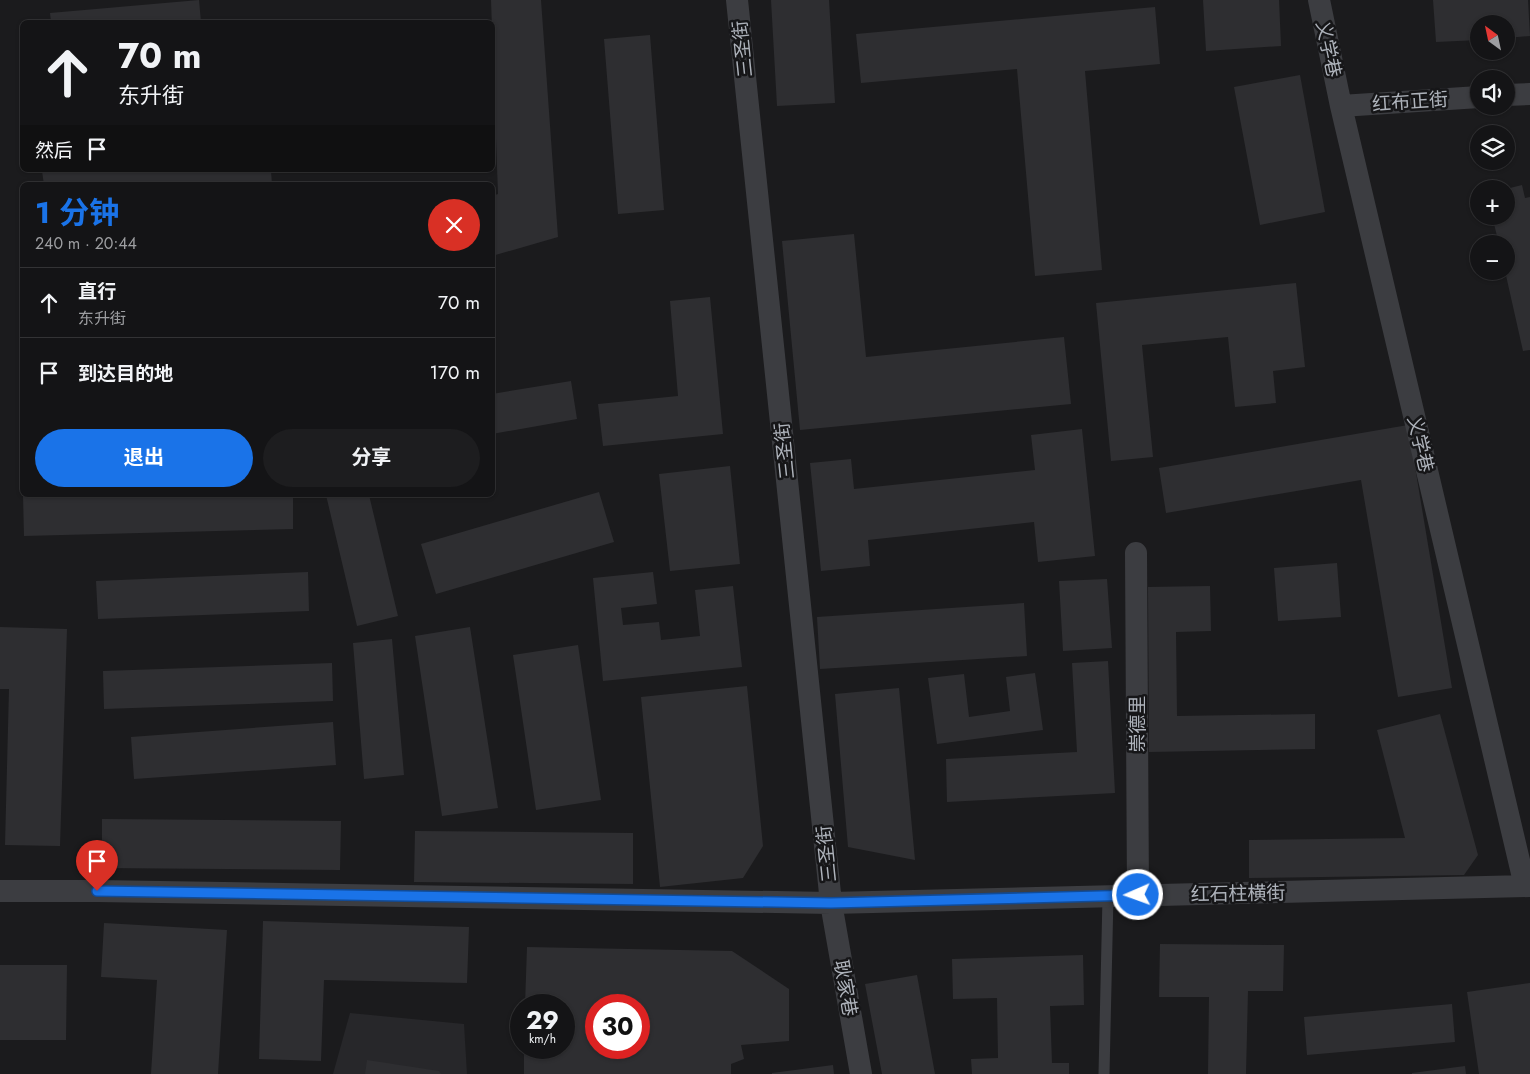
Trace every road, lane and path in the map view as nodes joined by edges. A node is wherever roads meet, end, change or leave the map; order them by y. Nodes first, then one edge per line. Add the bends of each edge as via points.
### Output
1 (737, 0) edge
2 (1319, 0) edge
3 (1530, 94) edge
4 (1515, 95) edge
5 (1470, 98) edge
6 (1341, 106) junction
7 (1136, 553) dead end
8 (1528, 886) edge
9 (0, 891) edge
10 (1138, 895) junction
11 (1108, 896) junction
12 (831, 903) junction
13 (861, 1074) edge
14 (1104, 1074) edge

1 - 12 street, 三圣街
2 - 6 street, 义学巷
3 - 4 street
5 - 6 street, 红布正街
6 - 8 street, 义学巷
7 - 10 street, 崇德里
8 - 10 street, 红石柱横街
9 - 12 street, 红石柱横街
10 - 11 street, 红石柱横街
11 - 12 street, 红石柱横街
11 - 14 lane
12 - 13 street, 耿家巷

